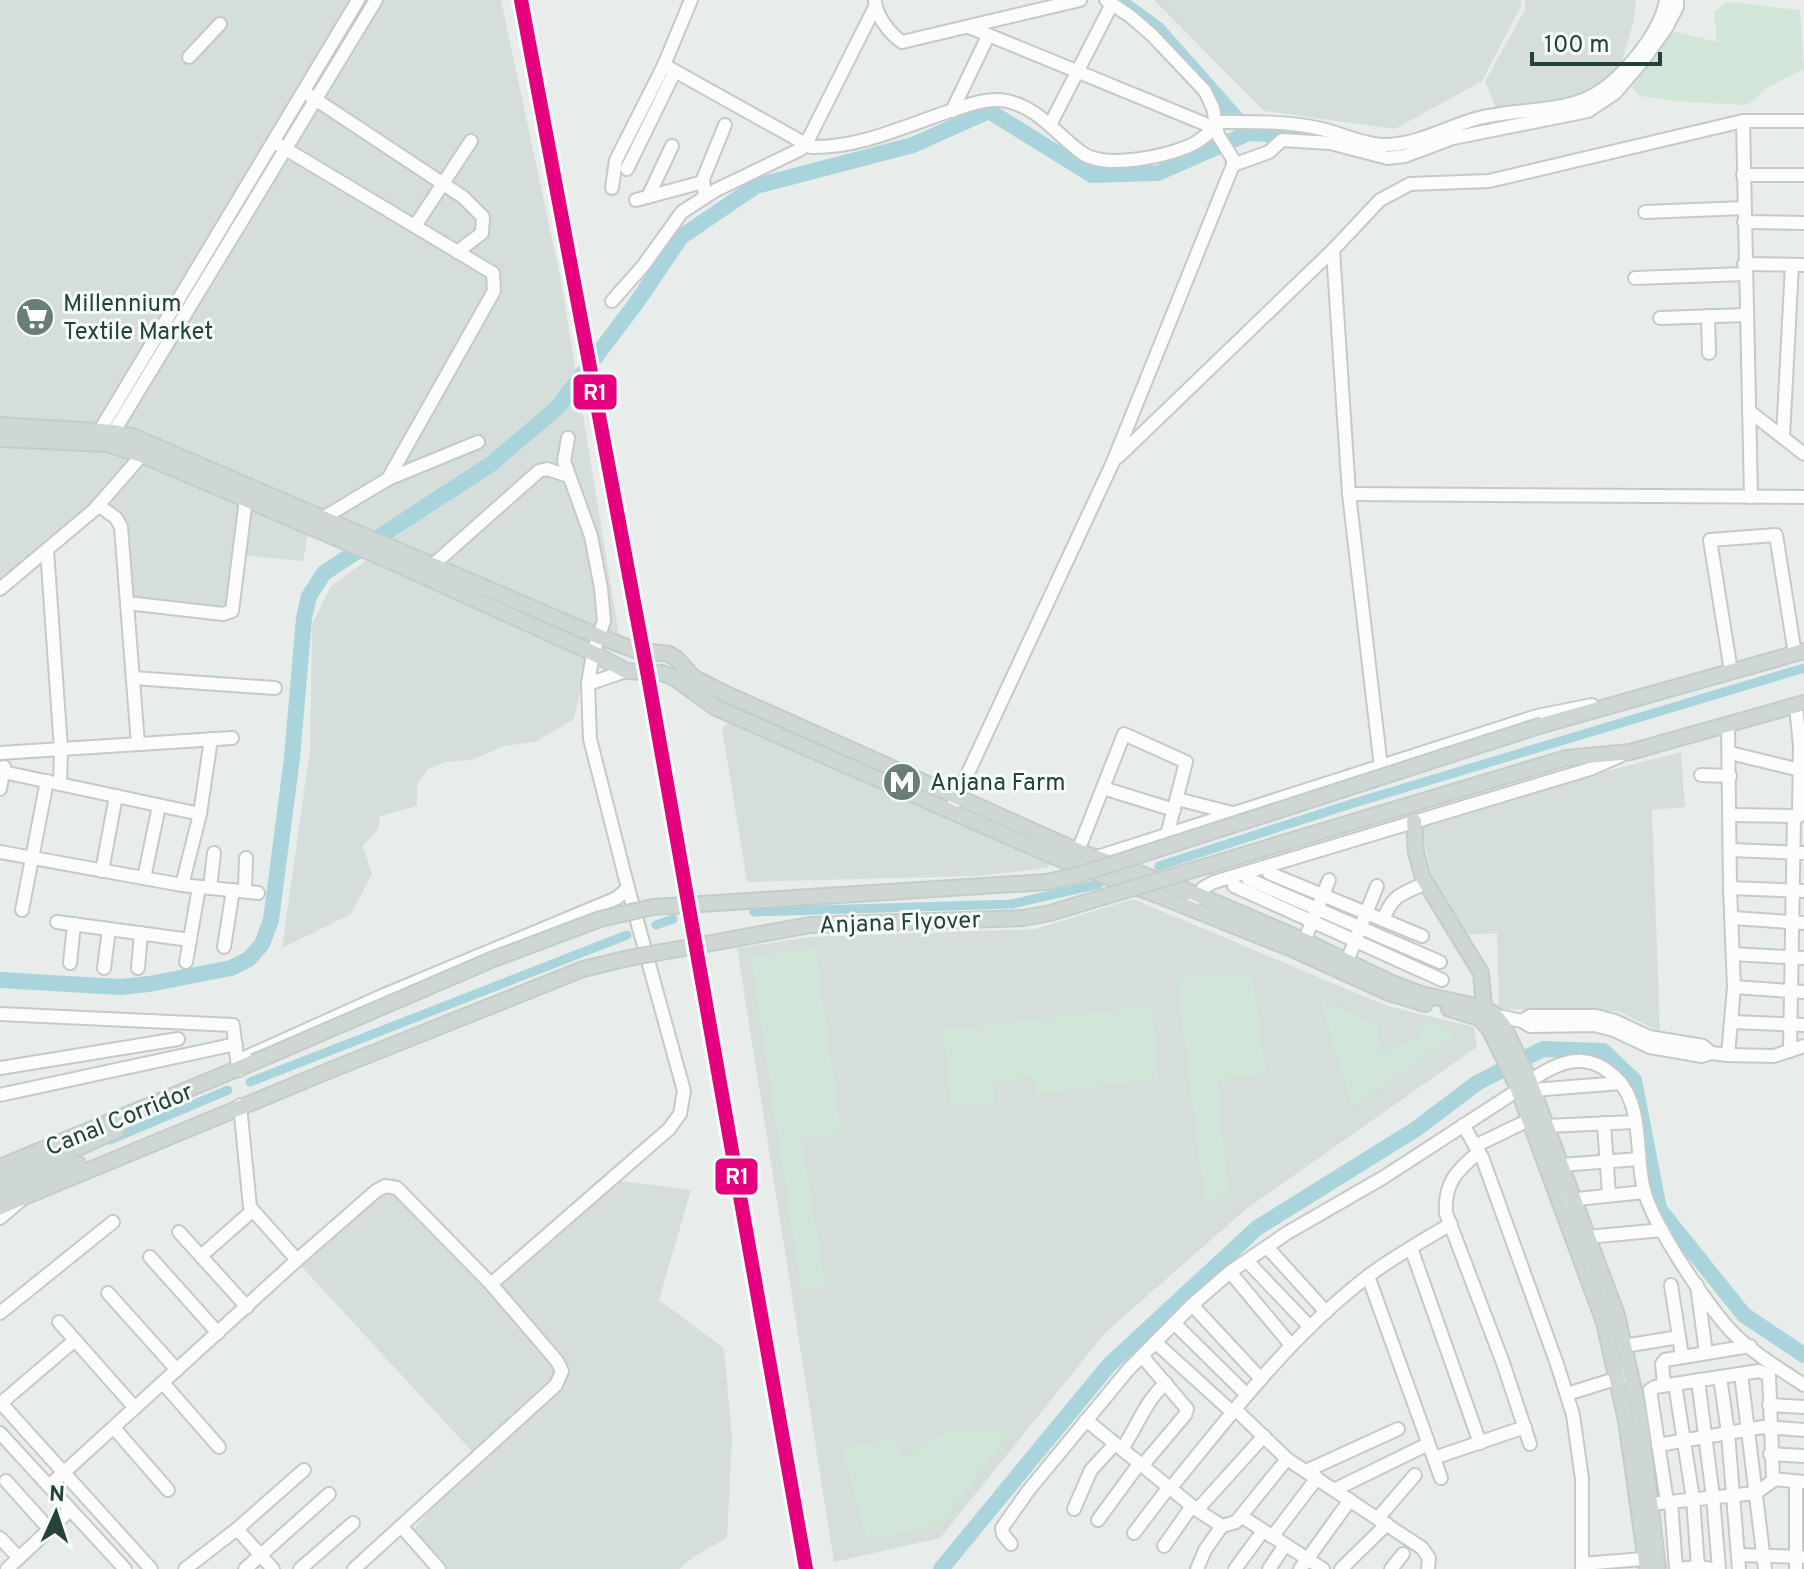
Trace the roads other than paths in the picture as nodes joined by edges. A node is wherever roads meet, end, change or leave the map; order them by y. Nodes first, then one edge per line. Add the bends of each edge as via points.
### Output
1 (358, 0) edge
2 (376, 0) edge
3 (691, 0) edge
4 (1080, 0) edge
5 (1666, 0) edge
6 (1677, 0) edge
7 (1109, 2) edge
8 (876, 3) edge
9 (220, 24) dead end
10 (969, 27) junction
11 (988, 36) junction
12 (189, 57) dead end
13 (669, 68) junction
14 (1078, 73) junction
15 (303, 91) junction
16 (316, 99) junction
17 (952, 111) junction
18 (1743, 121) junction
19 (1804, 121) edge
20 (725, 125) dead end
21 (1050, 125) junction
22 (1215, 127) junction
23 (273, 141) junction
24 (471, 141) dead end
25 (804, 145) junction
26 (672, 146) dead end
27 (286, 149) junction
28 (1233, 162) junction
29 (627, 169) dead end
30 (1743, 175) junction
31 (1804, 175) edge
32 (443, 183) junction
33 (612, 188) dead end
34 (704, 189) junction
35 (1744, 208) junction
36 (1645, 212) dead end
37 (1744, 222) junction
38 (1804, 223) edge
39 (415, 226) junction
40 (1333, 250) junction
41 (457, 252) junction
42 (1798, 265) edge
43 (1745, 269) junction
44 (1635, 278) dead end
45 (612, 301) dead end
46 (1746, 315) junction
47 (1708, 316) junction
48 (1660, 318) dead end
49 (1709, 353) dead end
50 (1749, 411) junction
51 (0, 425) edge
52 (104, 437) junction
53 (1783, 437) junction
54 (568, 438) dead end
55 (0, 439) edge
56 (478, 442) dead end
57 (1804, 454) edge
58 (142, 455) junction
59 (1113, 462) junction
60 (569, 476) junction
61 (388, 479) junction
62 (1349, 494) junction
63 (1751, 497) junction
64 (1804, 497) edge
65 (246, 499) junction
66 (98, 505) junction
67 (325, 523) junction
68 (47, 550) junction
69 (393, 555) junction
70 (433, 565) junction
71 (0, 589) edge
72 (127, 603) junction
73 (600, 637) junction
74 (593, 653) junction
75 (1800, 653) edge
76 (626, 671) junction
77 (1731, 671) junction
78 (133, 678) junction
79 (588, 684) junction
80 (275, 688) dead end
81 (1623, 704) junction
82 (1800, 704) edge
83 (1728, 724) junction
84 (232, 738) dead end
85 (211, 739) junction
86 (138, 744) junction
87 (1802, 747) edge
88 (61, 749) junction
89 (3, 752) edge
90 (1630, 752) junction
91 (1730, 753) junction
92 (1381, 767) junction
93 (1800, 770) junction
94 (3, 772) junction
95 (1701, 775) dead end
96 (1730, 776) junction
97 (54, 783) junction
98 (1103, 788) junction
99 (0, 789) edge
100 (116, 796) junction
101 (1175, 804) junction
102 (953, 805) junction
103 (159, 806) junction
104 (1235, 813) junction
105 (200, 814) junction
106 (1730, 815) junction
107 (1799, 816) edge
108 (1414, 821) junction
109 (1167, 835) junction
110 (1731, 850) junction
111 (0, 852) edge
112 (214, 853) dead end
113 (1799, 853) edge
114 (1095, 857) junction
115 (33, 858) junction
116 (246, 858) dead end
117 (1076, 858) junction
118 (102, 871) junction
119 (1269, 873) dead end
120 (144, 878) junction
121 (1248, 879) dead end
122 (1329, 880) dead end
123 (1426, 883) junction
124 (182, 885) junction
125 (1234, 886) dead end
126 (1377, 886) dead end
127 (204, 888) junction
128 (628, 888) junction
129 (1730, 888) junction
130 (245, 891) junction
131 (1798, 891) edge
132 (1323, 894) junction
133 (1193, 901) junction
134 (1318, 908) junction
135 (22, 910) dead end
136 (1367, 913) junction
137 (1733, 918) junction
138 (1383, 920) junction
139 (57, 922) dead end
140 (1312, 922) junction
141 (1797, 923) edge
142 (74, 924) junction
143 (1361, 927) junction
144 (109, 929) junction
145 (141, 933) junction
146 (190, 940) junction
147 (1355, 941) junction
148 (224, 947) dead end
149 (1302, 947) junction
150 (1403, 947) junction
151 (1733, 954) junction
152 (1797, 958) edge
153 (1347, 961) junction
154 (1398, 961) junction
155 (186, 962) dead end
156 (1440, 962) dead end
157 (70, 963) dead end
158 (104, 968) dead end
159 (138, 968) dead end
160 (1442, 980) dead end
161 (1390, 981) junction
162 (1734, 987) junction
163 (1790, 991) junction
164 (1804, 992) edge
165 (0, 1014) edge
166 (1489, 1019) junction
167 (1733, 1022) junction
168 (1790, 1025) junction
169 (1804, 1025) edge
170 (178, 1039) dead end
171 (236, 1044) junction
172 (1804, 1046) edge
173 (1790, 1051) junction
174 (1728, 1055) junction
175 (0, 1068) edge
176 (239, 1070) junction
177 (222, 1077) junction
178 (1621, 1083) junction
179 (1525, 1084) junction
180 (0, 1095) edge
181 (234, 1108) junction
182 (1529, 1120) junction
183 (1634, 1122) junction
184 (1604, 1123) junction
185 (1463, 1125) junction
186 (1547, 1126) junction
187 (1477, 1149) junction
188 (1639, 1159) junction
189 (1606, 1161) junction
190 (1561, 1165) junction
191 (0, 1167) edge
192 (0, 1181) edge
193 (1644, 1192) junction
194 (0, 1195) edge
195 (28, 1195) junction
196 (1609, 1195) junction
197 (1566, 1200) junction
198 (0, 1207) edge
199 (252, 1211) junction
200 (0, 1218) edge
201 (113, 1222) dead end
202 (1451, 1224) junction
203 (1662, 1230) junction
204 (179, 1232) dead end
205 (1588, 1237) junction
206 (1267, 1247) junction
207 (1411, 1248) junction
208 (201, 1256) junction
209 (150, 1257) dead end
210 (297, 1260) junction
211 (1247, 1261) junction
212 (1230, 1272) junction
213 (1368, 1276) junction
214 (491, 1284) junction
215 (1671, 1285) dead end
216 (1697, 1285) junction
217 (108, 1293) dead end
218 (1192, 1305) junction
219 (247, 1307) junction
220 (1326, 1312) junction
221 (0, 1313) edge
222 (59, 1322) dead end
223 (1174, 1323) junction
224 (1310, 1327) junction
225 (218, 1333) junction
226 (1679, 1337) junction
227 (75, 1340) junction
228 (1155, 1342) junction
229 (1291, 1345) junction
230 (1624, 1346) junction
231 (1750, 1346) junction
232 (1703, 1353) junction
233 (1142, 1356) junction
234 (1682, 1356) junction
235 (177, 1370) junction
236 (1741, 1374) junction
237 (1624, 1377) junction
238 (1720, 1377) junction
239 (1261, 1379) junction
240 (1701, 1380) junction
241 (163, 1383) junction
242 (1166, 1383) junction
243 (1669, 1384) junction
244 (1804, 1385) edge
245 (1567, 1394) junction
246 (1247, 1395) junction
247 (0, 1403) edge
248 (1769, 1405) junction
249 (1804, 1407) edge
250 (135, 1408) junction
251 (1233, 1411) junction
252 (1086, 1420) junction
253 (1525, 1427) junction
254 (1770, 1427) junction
255 (114, 1428) junction
256 (1398, 1429) dead end
257 (1748, 1429) junction
258 (1804, 1430) edge
259 (0, 1433) edge
260 (1728, 1433) junction
261 (1264, 1436) junction
262 (1706, 1437) junction
263 (1683, 1441) junction
264 (1480, 1443) junction
265 (1428, 1444) junction
266 (1530, 1444) dead end
267 (1658, 1445) junction
268 (219, 1447) dead end
269 (1118, 1447) junction
270 (1770, 1454) junction
271 (1804, 1456) edge
272 (1434, 1458) junction
273 (1287, 1459) junction
274 (1141, 1465) junction
275 (304, 1470) dead end
276 (64, 1473) junction
277 (1312, 1475) junction
278 (1415, 1475) dead end
279 (1441, 1478) dead end
280 (1774, 1480) junction
281 (6, 1481) dead end
282 (1800, 1482) edge
283 (49, 1486) junction
284 (1170, 1488) junction
285 (168, 1490) dead end
286 (1334, 1490) junction
287 (1756, 1493) junction
288 (329, 1494) dead end
289 (1732, 1495) junction
290 (1713, 1497) junction
291 (1693, 1499) junction
292 (1350, 1500) junction
293 (1669, 1502) junction
294 (1650, 1504) junction
295 (1194, 1508) junction
296 (1074, 1509) dead end
297 (70, 1510) junction
298 (1241, 1516) junction
299 (1098, 1520) dead end
300 (1382, 1521) junction
301 (353, 1523) dead end
302 (401, 1526) junction
303 (1222, 1526) junction
304 (237, 1529) junction
305 (50, 1530) junction
306 (1134, 1533) dead end
307 (1268, 1534) junction
308 (0, 1538) edge
309 (1011, 1544) dead end
310 (1285, 1545) junction
311 (1164, 1546) dead end
312 (1403, 1554) dead end
313 (260, 1555) junction
314 (1738, 1555) junction
315 (19, 1558) junction
316 (1799, 1561) edge
317 (1652, 1563) edge
318 (1764, 1563) edge
319 (1303, 1564) edge
320 (1618, 1565) edge
321 (1582, 1566) edge
322 (1698, 1567) junction
323 (7, 1569) edge
324 (125, 1569) edge
325 (151, 1569) edge
326 (185, 1569) edge
327 (245, 1569) edge
328 (273, 1569) edge
329 (300, 1569) edge
330 (354, 1569) edge
331 (439, 1569) edge
332 (1197, 1569) edge
333 (1235, 1569) edge
334 (1269, 1569) edge
335 (1323, 1569) edge
336 (1341, 1569) edge
337 (1391, 1569) edge
338 (1428, 1569) edge
339 (1676, 1569) edge
340 (1712, 1569) edge
341 (1719, 1569) edge
342 (1739, 1569) edge

1 - 15 street
2 - 16 street
3 - 13 street
4 - 10 street
5 - 22 street via 1663,16 1642,49 1622,72 1583,100 1477,118 1401,144 1378,145 1268,122
6 - 28 street via 1666,28 1644,59 1615,93 1588,111 1453,138 1405,156 1388,158 1330,143 1282,140 1269,152
7 - 14 street
7 - 22 street via 1152,35 1205,91
8 - 10 street via 902,42
8 - 25 street
9 - 12 street
10 - 11 street
11 - 14 street
11 - 17 street
13 - 25 street
13 - 29 street
13 - 33 street via 616,160
14 - 21 street
14 - 22 street
15 - 16 street
15 - 23 street
16 - 27 street
16 - 32 street
17 - 21 street via 1006,101
17 - 25 street via 870,139 834,147
18 - 19 street
18 - 30 street
18 - 40 street via 1489,181 1410,184 1380,200
20 - 34 street
21 - 22 street via 1085,155 1114,161 1174,152
22 - 28 street
23 - 27 street
23 - 52 street
24 - 32 street
25 - 34 street via 790,156
26 - 34 street via 642,198
27 - 39 street
27 - 52 street
28 - 59 street
30 - 31 street
30 - 35 street
32 - 39 street
32 - 41 street via 483,217 482,233
34 - 45 street
35 - 36 street
35 - 37 street
37 - 38 street
37 - 43 street
39 - 41 street
40 - 59 street
40 - 62 street
41 - 61 street via 493,273 494,291
42 - 43 street
42 - 53 street
43 - 44 street
43 - 46 street
46 - 47 street
46 - 50 street
47 - 48 street
47 - 49 street
50 - 53 street
50 - 63 street
51 - 52 main road
52 - 55 main road
52 - 58 main road
52 - 67 main road via 134,437
53 - 57 street
54 - 60 street via 564,461
56 - 61 street
58 - 65 main road
58 - 66 street
59 - 102 street
60 - 70 street via 539,471
60 - 73 street via 591,536 604,621
61 - 67 street
62 - 63 street
62 - 92 street
63 - 64 street
65 - 67 main road
65 - 72 street via 232,611
66 - 68 street
66 - 72 street via 121,527
67 - 69 main road
68 - 71 street
68 - 88 street
69 - 70 main road
69 - 74 main road
70 - 73 main road
72 - 78 street
73 - 74 street
73 - 102 main road via 635,650 669,654 693,677
74 - 76 main road
74 - 79 street
75 - 77 main road, Anjana Flyover
75 - 77 street via 1776,535 1710,540
76 - 79 street
76 - 102 main road via 673,677 716,708
77 - 81 main road, Anjana Flyover
78 - 80 street
78 - 86 street
79 - 128 street via 590,739
81 - 92 street via 1599,703 1537,716
81 - 176 main road, Anjana Flyover, bridge via 1046,882 625,912 491,960
82 - 83 main road, Anjana Flyover
82 - 87 street
83 - 90 main road, Anjana Flyover
83 - 91 street
84 - 85 street
85 - 86 street
85 - 105 street
86 - 88 street
87 - 93 street
88 - 89 street
88 - 97 street
89 - 94 street
90 - 108 street via 1590,769
90 - 181 main road, Anjana Flyover, bridge via 1566,758 1050,913 810,925 583,969
91 - 93 street
91 - 96 street
92 - 104 street
93 - 107 street
94 - 97 street
94 - 99 street
95 - 96 street
96 - 106 street
97 - 100 street
97 - 115 street
98 - 101 street
98 - 101 street via 1122,737 1128,734 1186,762
98 - 117 street
100 - 103 street
100 - 118 street
101 - 104 street
101 - 109 street
102 - 117 main road
103 - 105 street
103 - 120 street
104 - 109 street
105 - 124 street
106 - 107 street
106 - 110 street
107 - 113 street
108 - 123 main road
108 - 133 street via 1214,882
109 - 114 street
110 - 113 street
110 - 129 street
111 - 115 street
112 - 127 street
113 - 131 street
114 - 117 main road
114 - 133 main road
115 - 118 street
115 - 135 street
116 - 130 street
117 - 133 main road
118 - 120 street
119 - 132 street
120 - 124 street
121 - 134 street
122 - 132 street
123 - 138 street via 1392,900
123 - 166 main road via 1480,969
124 - 127 street
125 - 140 street
126 - 136 street
127 - 130 street
127 - 146 street
128 - 176 street via 617,898 244,1058
128 - 214 street via 684,1103 669,1129
129 - 131 street
129 - 137 street
130 - 148 street
131 - 141 street
132 - 134 street
132 - 136 street
133 - 149 main road
134 - 140 street
134 - 143 street
136 - 138 street
136 - 143 street
137 - 141 street
137 - 151 street
138 - 150 street via 1416,934
139 - 142 street
140 - 147 street
140 - 149 street
141 - 152 street
142 - 144 street
142 - 157 street
143 - 147 street
143 - 150 street
144 - 145 street
144 - 158 street
145 - 146 street
145 - 159 street
146 - 155 street
147 - 153 street
147 - 154 street
149 - 153 main road
149 - 166 main road via 1389,993
150 - 154 street
150 - 156 street
151 - 152 street
151 - 162 street
152 - 163 street
153 - 161 main road
154 - 160 street
154 - 161 street
161 - 166 main road
162 - 163 street
162 - 167 street
163 - 164 street
163 - 168 street
165 - 171 street via 233,1025
166 - 174 street via 1596,1016 1649,1037
166 - 179 main road
167 - 168 street
167 - 174 street
168 - 169 street
168 - 173 street
170 - 175 street
171 - 176 street
171 - 180 street
172 - 173 street
173 - 174 street
176 - 177 main road, Canal Corridor
177 - 191 main road, Canal Corridor
177 - 192 main road via 194,1098
178 - 179 street
178 - 179 street via 1596,1064 1572,1061 1552,1066
178 - 183 street
179 - 182 main road
179 - 185 street
179 - 186 main road
181 - 194 main road via 202,1115
181 - 195 main road
181 - 199 street
182 - 187 street
182 - 197 main road
183 - 184 street
183 - 188 street
184 - 186 street
184 - 189 street
185 - 187 street
185 - 206 street
186 - 190 main road
187 - 202 street via 1447,1188
187 - 245 street
188 - 189 street
188 - 193 street
189 - 190 street
189 - 196 street
190 - 197 main road
193 - 196 street
193 - 203 street
195 - 198 main road
195 - 200 street
196 - 197 street
197 - 205 main road
197 - 237 main road
199 - 208 street
199 - 210 street
201 - 221 street
202 - 207 street
202 - 253 street
203 - 205 street
203 - 216 street
204 - 208 street
205 - 230 main road
206 - 211 street
206 - 220 street
207 - 213 street
207 - 264 street
208 - 219 street
209 - 225 street
210 - 214 street via 376,1191 392,1186
210 - 219 street
211 - 212 street
211 - 224 street
212 - 218 street
212 - 229 street
213 - 220 street
213 - 265 street
214 - 302 street via 557,1361 562,1376
215 - 226 street
216 - 231 street
216 - 232 street
217 - 235 street
218 - 223 street
218 - 239 street
219 - 225 street
220 - 224 street
222 - 227 street
223 - 228 street
223 - 246 street
224 - 229 street
225 - 235 street
226 - 230 street
226 - 234 street
227 - 247 street
227 - 250 street
228 - 233 street
228 - 251 street
229 - 239 street
230 - 237 main road
231 - 232 street
231 - 244 street
232 - 234 street
232 - 240 street
233 - 242 street
233 - 252 street
234 - 243 street via 1662,1364
235 - 241 street
236 - 238 street
236 - 248 street via 1769,1375
236 - 257 street
237 - 245 street
237 - 294 main road via 1640,1417
237 - 317 main road via 1626,1420
238 - 240 street
238 - 260 street
239 - 246 street
240 - 243 street
240 - 262 street
241 - 250 street
241 - 268 street
242 - 269 street
242 - 274 street via 1187,1412
243 - 263 street
243 - 267 street via 1649,1392
245 - 321 street via 1582,1479
246 - 251 street
247 - 276 street
248 - 249 street
248 - 254 street
250 - 255 street
251 - 261 street
251 - 284 street
252 - 269 street
252 - 309 street via 1004,1524 1003,1534
253 - 264 street
253 - 266 street
254 - 257 street
254 - 258 street
254 - 270 street
255 - 276 street
255 - 285 street
256 - 277 street
257 - 260 street
257 - 287 street
259 - 283 street
260 - 262 street
260 - 289 street
261 - 273 street
261 - 295 street
262 - 263 street
262 - 290 street
263 - 267 street
263 - 291 street
264 - 272 street
265 - 272 street
265 - 286 street
267 - 293 street
269 - 274 street
269 - 296 street via 1091,1470
270 - 271 street
270 - 280 street
272 - 279 street
273 - 277 street
273 - 298 street
274 - 284 street
274 - 299 street
275 - 304 street
276 - 283 street
276 - 325 street
277 - 286 street
277 - 307 street
278 - 300 street
280 - 282 street
280 - 287 street
281 - 305 street
282 - 316 street
283 - 297 street
284 - 295 street
284 - 306 street
286 - 292 street
287 - 289 street
287 - 318 street
288 - 313 street
289 - 290 street
289 - 314 street
290 - 291 street
290 - 341 street
291 - 293 street
291 - 322 street
292 - 300 street
292 - 319 street
293 - 294 street
293 - 339 street
294 - 317 main road
295 - 303 street
295 - 311 street
297 - 305 street
297 - 324 street
298 - 303 street
298 - 307 street
300 - 336 street
300 - 338 street via 1422,1548
301 - 329 street
302 - 330 street
302 - 331 street
303 - 332 street
304 - 313 street
304 - 326 street
305 - 315 street
307 - 310 street
307 - 333 street
308 - 315 street
310 - 319 street
310 - 334 street
312 - 337 street
313 - 327 street
313 - 328 street
314 - 318 street
314 - 342 street
315 - 323 street
316 - 318 street
317 - 320 street
319 - 335 street
320 - 321 street
322 - 339 street
322 - 340 street

